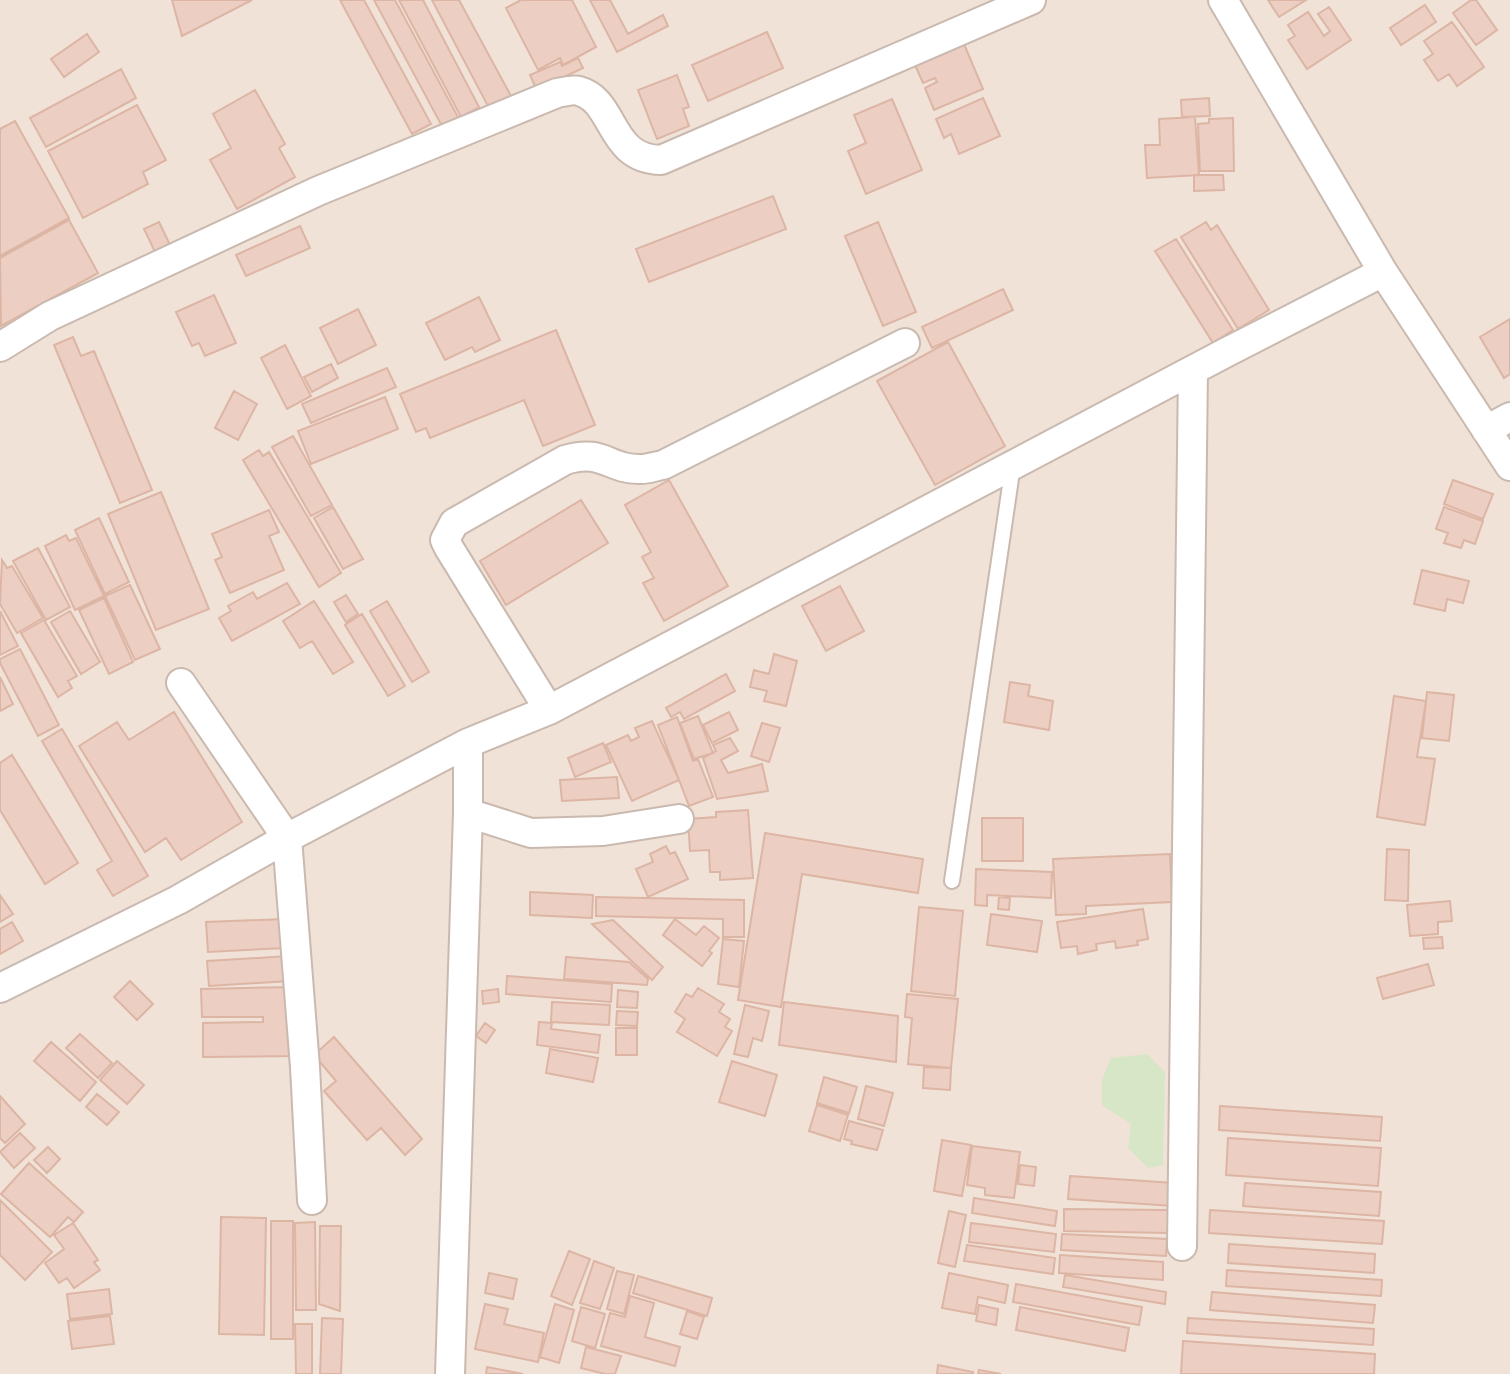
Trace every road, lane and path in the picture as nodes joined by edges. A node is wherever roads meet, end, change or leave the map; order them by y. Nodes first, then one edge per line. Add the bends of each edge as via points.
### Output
1 (1031, 0) edge
2 (1223, 0) edge
3 (1383, 272) junction
4 (905, 343) dead end
5 (0, 347) edge
6 (1193, 371) junction
7 (1498, 424) edge
8 (1013, 466) junction
9 (1510, 466) edge
10 (181, 683) dead end
11 (549, 710) junction
12 (468, 743) junction
13 (468, 813) junction
14 (678, 819) dead end
15 (287, 838) junction
16 (953, 881) dead end
17 (0, 988) edge
18 (312, 1200) dead end
19 (1182, 1246) dead end
20 (450, 1374) edge

1 - 5 street via 661,160 636,155 621,141 594,99 578,90 557,93 318,191 50,316
2 - 3 street
3 - 6 street
3 - 7 street
4 - 11 street via 663,465 639,470 583,455 565,460 454,523 445,540 449,548
6 - 8 street
6 - 19 street
7 - 9 street
8 - 11 street
8 - 16 lane
10 - 15 street
11 - 12 street
12 - 13 street
12 - 15 street
13 - 14 street via 531,833 603,831
13 - 20 street
15 - 17 street via 178,900
15 - 18 street

